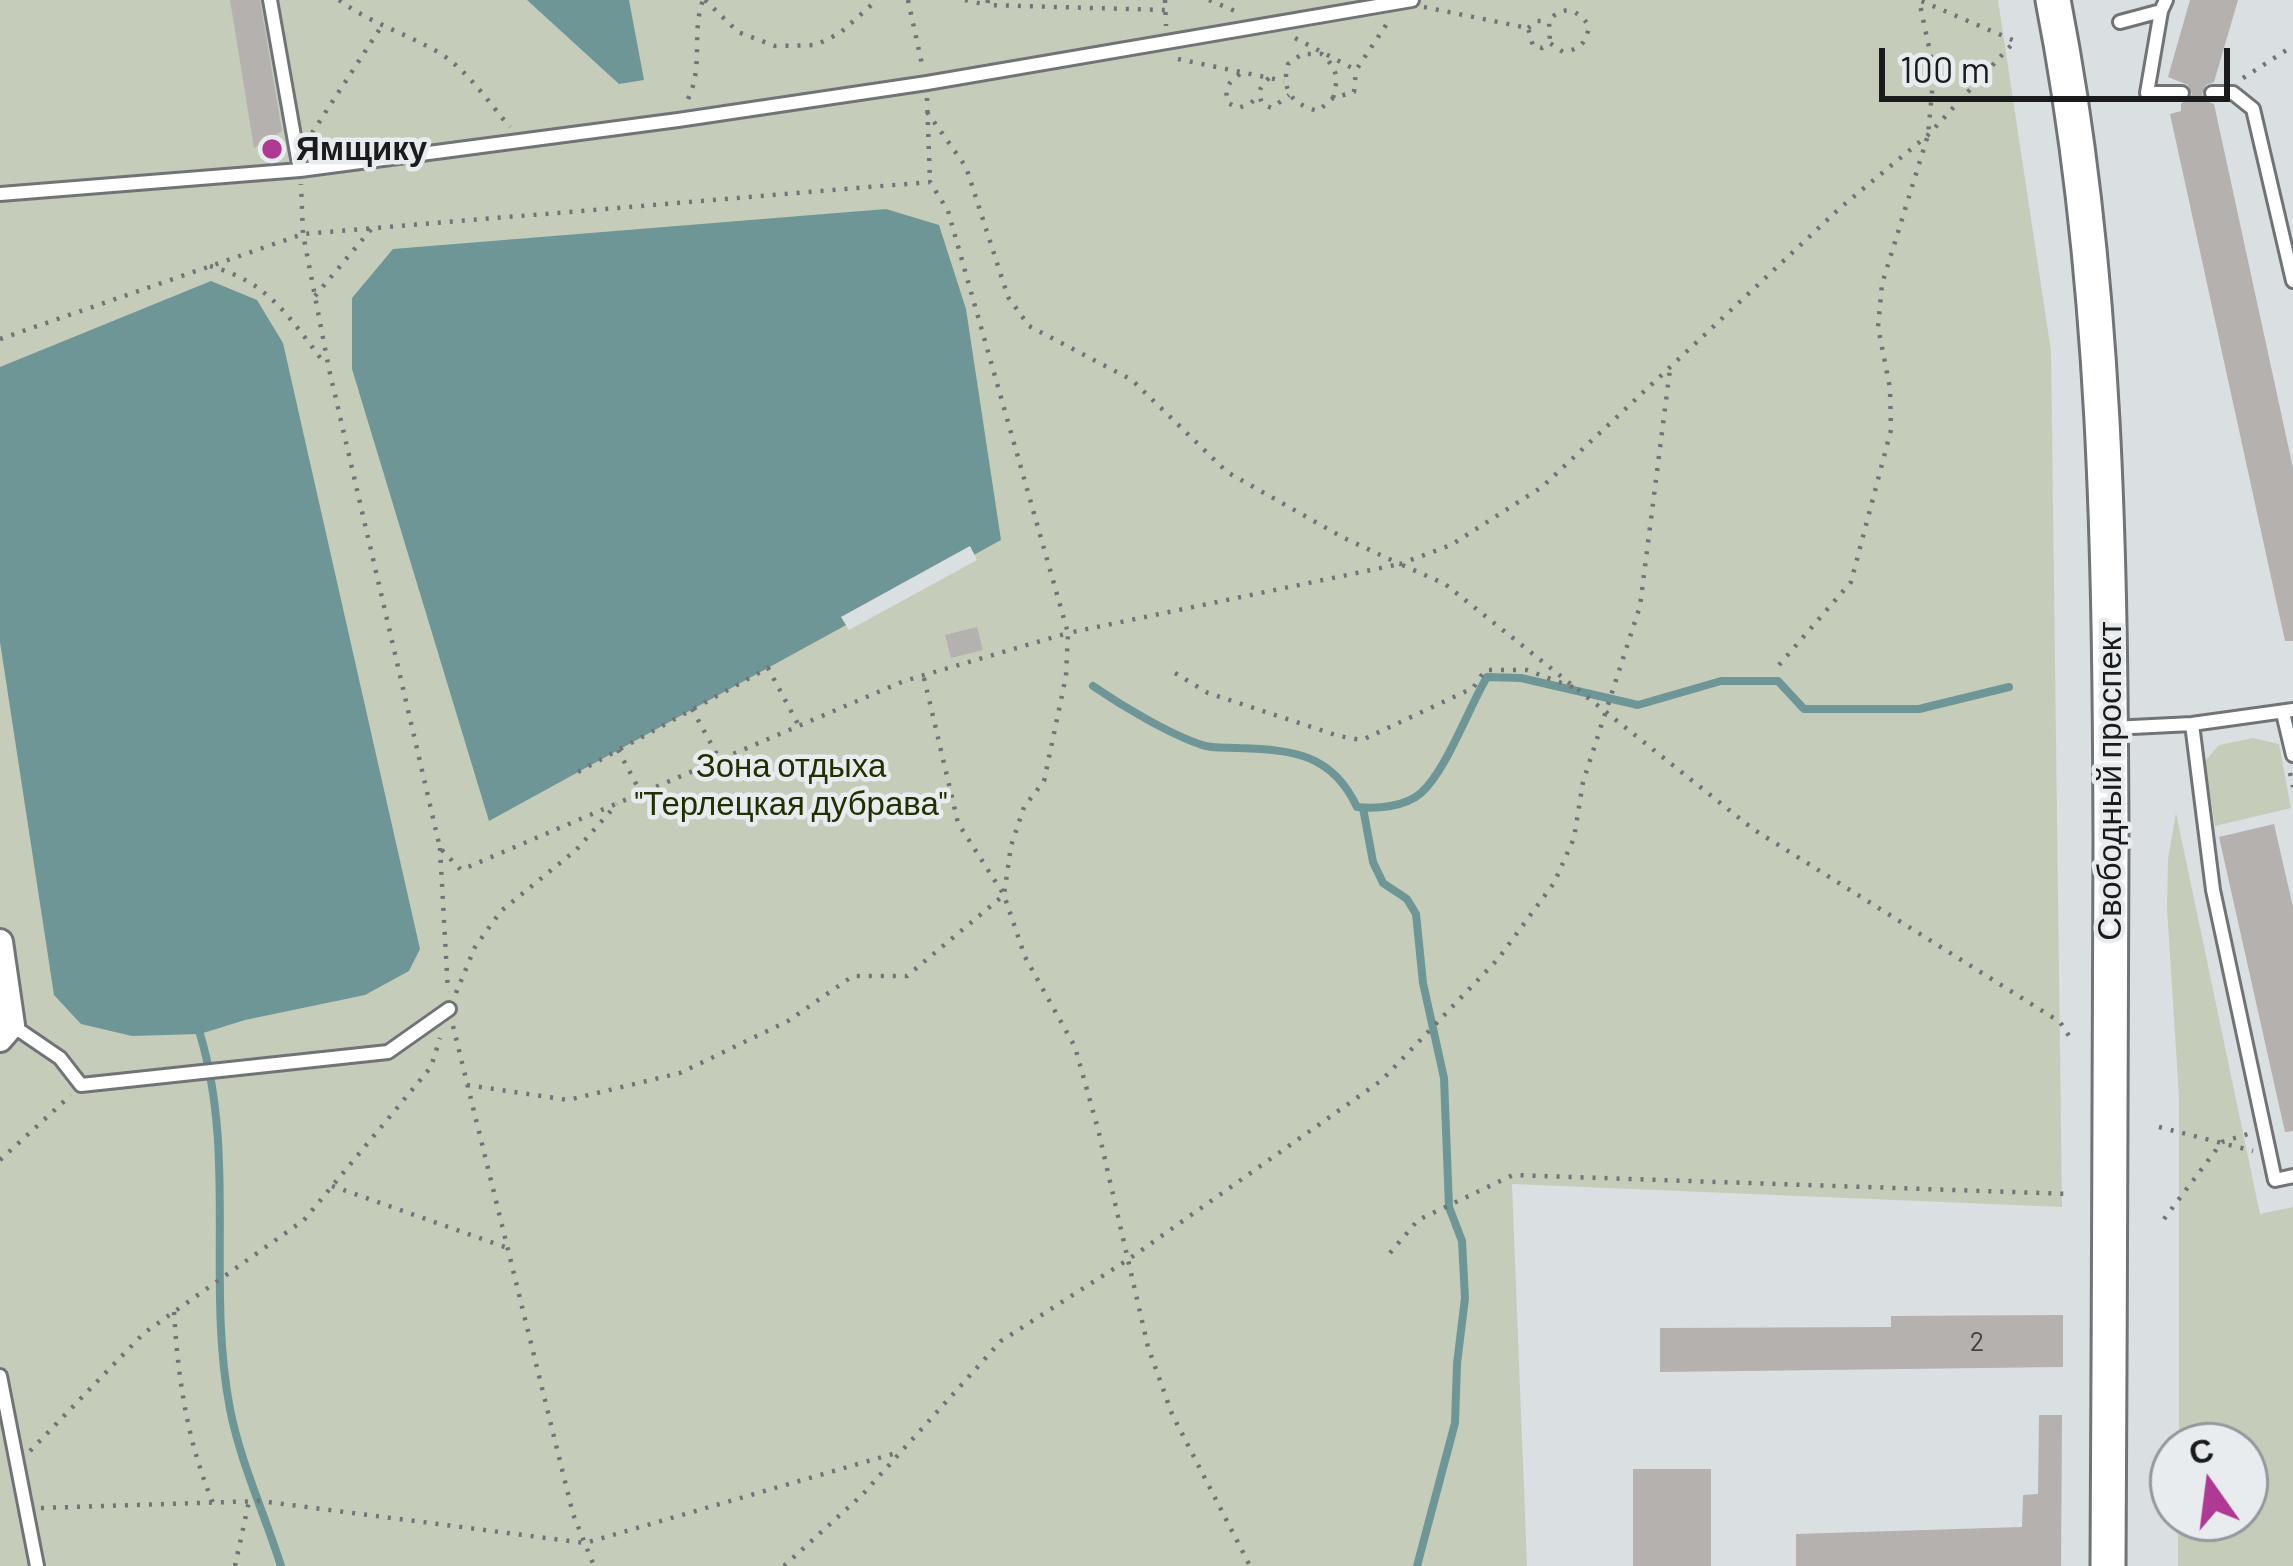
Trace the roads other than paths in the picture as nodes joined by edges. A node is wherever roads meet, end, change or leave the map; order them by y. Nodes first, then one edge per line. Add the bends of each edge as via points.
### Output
1 (270, 0) edge
2 (2053, 0) edge
3 (1406, 1) edge
4 (2164, 5) edge
5 (2120, 22) dead end
6 (2182, 93) dead end
7 (2212, 93) dead end
8 (299, 162) junction
9 (0, 194) edge
10 (2293, 281) edge
11 (2288, 712) edge
12 (2192, 724) junction
13 (2110, 728) junction
14 (2290, 730) edge
15 (2291, 760) edge
16 (0, 942) edge
17 (449, 1009) road end
18 (6, 1032) edge
19 (2293, 1176) edge
20 (0, 1376) edge
21 (37, 1566) edge
22 (2108, 1566) edge

1 - 8 lane
2 - 13 main road, Свободный проспект via 2097,339
3 - 8 lane via 677,120
4 - 5 lane
4 - 6 lane via 2147,93
7 - 10 lane via 2233,93 2253,109
8 - 9 lane
11 - 12 lane
11 - 14 lane
12 - 13 lane
12 - 19 lane via 2213,890 2275,1180
13 - 22 main road, Свободный проспект
14 - 15 lane
16 - 18 street
17 - 18 lane via 388,1052 81,1085 60,1058
20 - 21 lane

